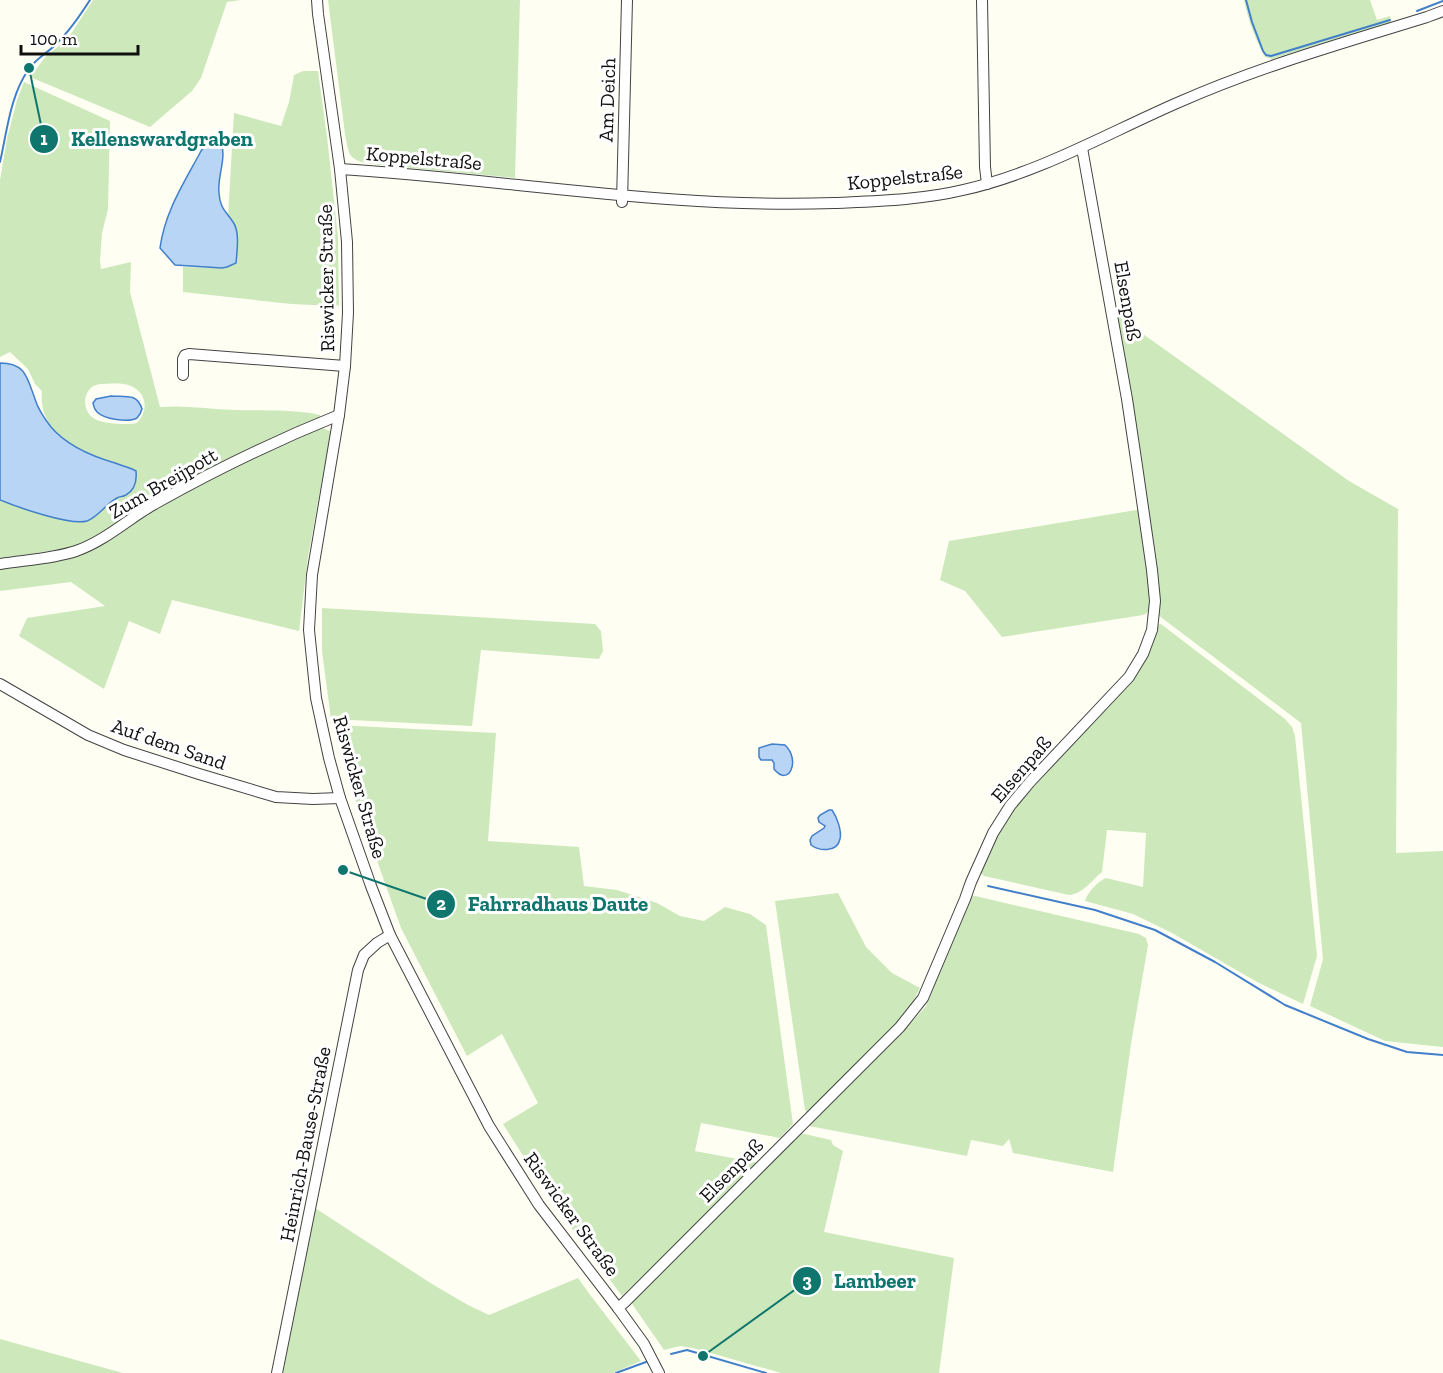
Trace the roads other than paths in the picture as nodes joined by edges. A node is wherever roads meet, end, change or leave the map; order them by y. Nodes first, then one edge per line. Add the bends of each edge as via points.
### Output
1 (318, 0) edge
2 (627, 0) edge
3 (982, 0) edge
4 (1443, 11) edge
5 (1082, 148) junction
6 (340, 169) junction
7 (987, 184) junction
8 (622, 198) junction
9 (345, 366) junction
10 (183, 375) dead end
11 (339, 415) junction
12 (0, 564) edge
13 (0, 684) edge
14 (340, 798) junction
15 (390, 935) junction
16 (618, 1308) junction
17 (277, 1373) edge
18 (659, 1373) edge

1 - 6 street, Riswicker Straße
2 - 8 street, Am Deich
3 - 7 street
4 - 5 street, Koppelstraße via 1248,74
5 - 7 street, Koppelstraße
5 - 16 street, Elsenpaß via 1127,399 1152,570 1152,630 1143,654 1129,678 1030,782 993,832 923,998 911,1014
6 - 8 street, Koppelstraße
6 - 9 street, Riswicker Straße via 347,242
7 - 8 street, Koppelstraße via 912,198 816,203
9 - 10 street via 189,354 183,359
9 - 11 street, Riswicker Straße
11 - 12 street, Zum Breijpott via 202,477 90,545 62,554
11 - 14 street, Riswicker Straße via 312,575 309,630 316,698
13 - 14 street, Auf dem Sand via 88,735 124,750 276,797
14 - 15 street, Riswicker Straße
15 - 16 street, Riswicker Straße via 489,1126 539,1205
15 - 17 street, Heinrich-Bause-Straße via 364,955 358,970
16 - 18 street, Riswicker Straße

